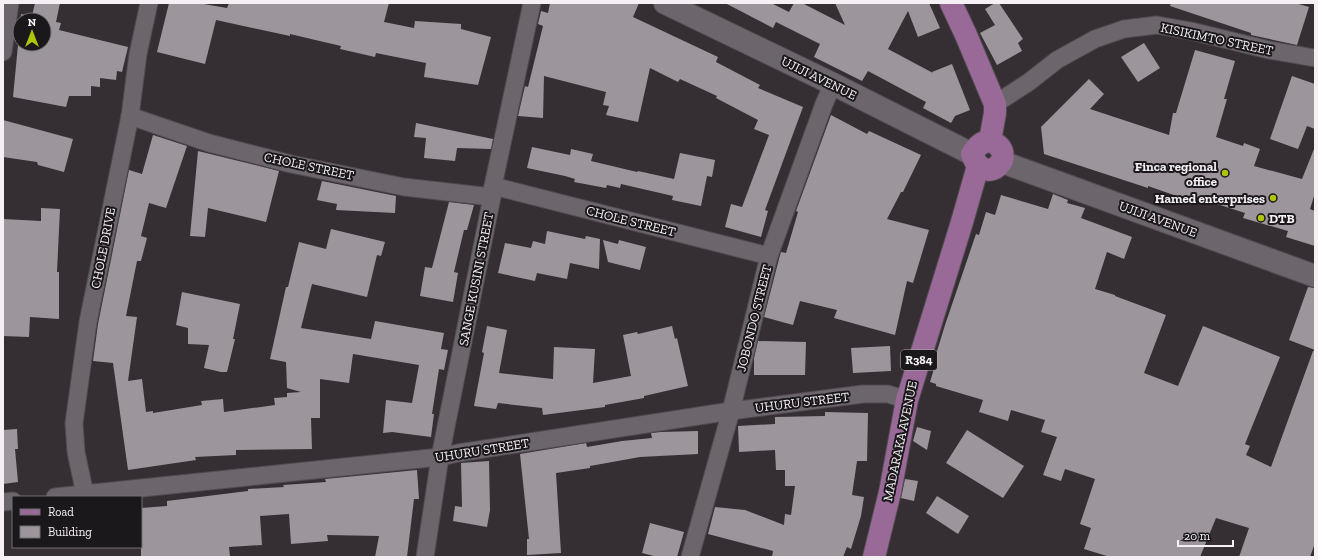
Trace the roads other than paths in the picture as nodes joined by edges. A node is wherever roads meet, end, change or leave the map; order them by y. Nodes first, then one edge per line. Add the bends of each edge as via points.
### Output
1 (10, 3) edge
2 (149, 3) edge
3 (532, 3) edge
4 (666, 3) edge
5 (951, 3) edge
6 (3, 52) edge
7 (1315, 58) edge
8 (833, 84) junction
9 (995, 104) junction
10 (130, 116) junction
11 (990, 141) junction
12 (975, 160) junction
13 (1002, 162) junction
14 (492, 192) junction
15 (769, 256) junction
16 (1315, 276) edge
17 (907, 400) junction
18 (732, 411) junction
19 (440, 457) junction
20 (84, 494) junction
21 (65, 496) edge
22 (425, 557) edge
23 (690, 557) edge
24 (874, 557) edge

1 - 6 street
2 - 10 street, CHOLE DRIVE via 138,54
3 - 14 street, SANGE KUSINI STREET
4 - 8 main road, UJIJI AVENUE
5 - 9 main road
7 - 9 street, KISIKIMTO STREET via 1156,25 1124,29 1095,39 1057,60
8 - 12 main road, UJIJI AVENUE
8 - 15 street, JOBONDO STREET
9 - 11 main road via 996,113
10 - 14 street, CHOLE STREET via 209,143 291,164 404,187
10 - 20 street, CHOLE DRIVE via 88,322 74,423 76,452
11 - 12 main road via 977,146
11 - 13 main road via 1002,149
12 - 13 main road via 984,170 997,168
12 - 17 main road, MADARAKA AVENUE / R384 via 962,222
13 - 16 main road, UJIJI AVENUE
14 - 15 street, CHOLE STREET
14 - 19 street, SANGE KUSINI STREET
15 - 18 street, JOBONDO STREET
17 - 18 street, UHURU STREET via 888,394 863,394
17 - 24 main road, MADARAKA AVENUE / R384 via 890,492
18 - 19 street, UHURU STREET
18 - 23 street, JOBONDO STREET
19 - 20 street, UHURU STREET
19 - 22 street, SANGE KUSINI STREET
20 - 21 street, UHURU STREET

